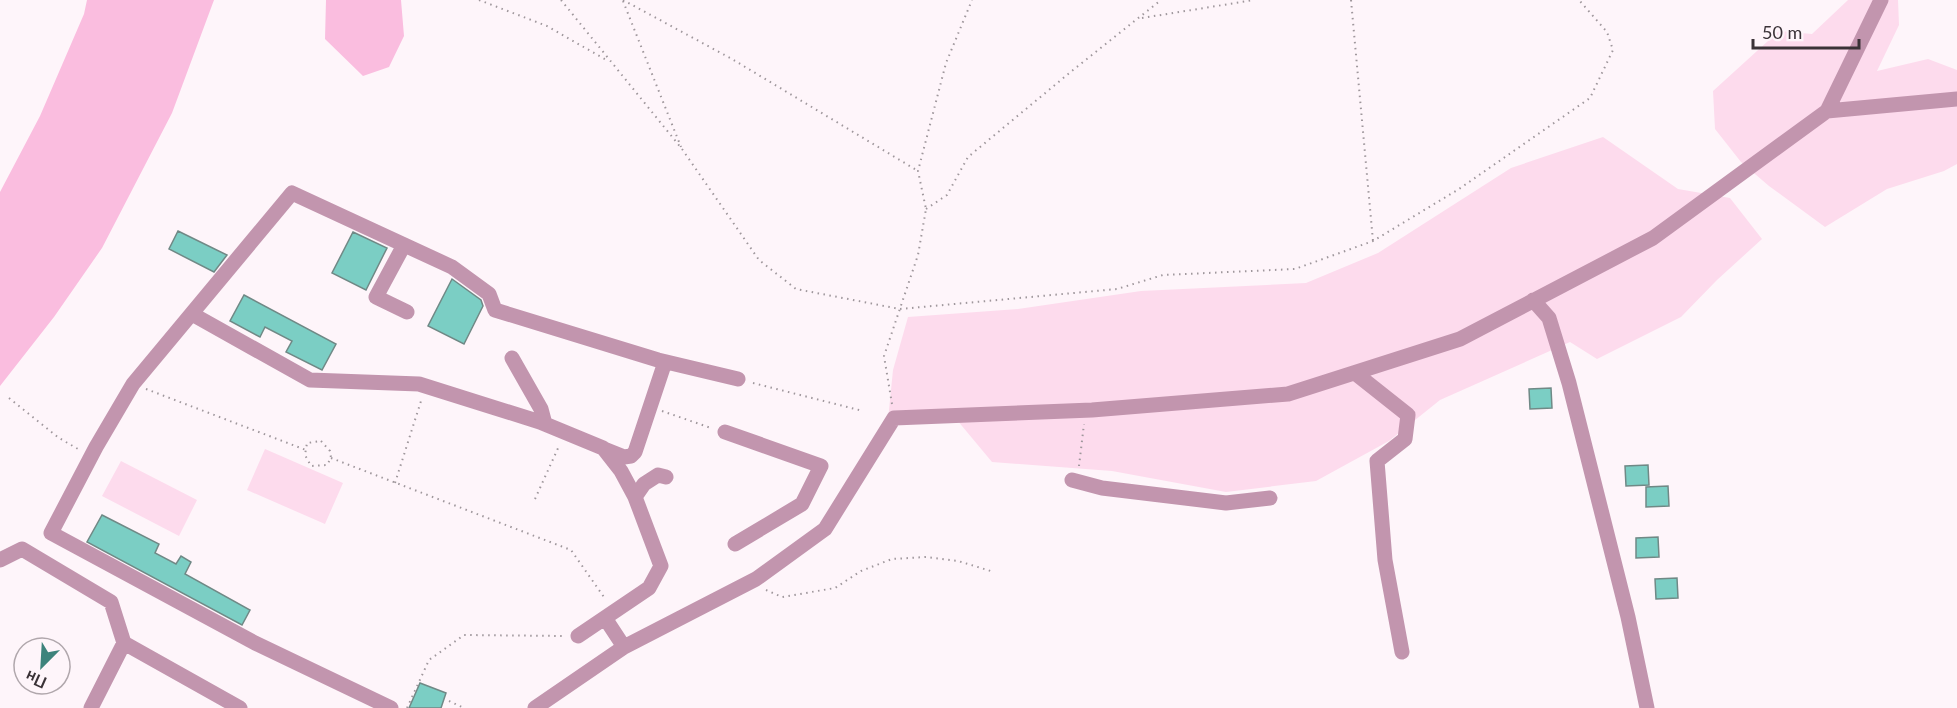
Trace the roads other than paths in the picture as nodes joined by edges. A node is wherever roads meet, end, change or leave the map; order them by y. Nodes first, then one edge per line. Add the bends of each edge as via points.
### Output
1 (1881, 0) edge
2 (1957, 99) edge
3 (1827, 111) junction
4 (404, 245) junction
5 (1533, 300) junction
6 (406, 312) dead end
7 (192, 314) junction
8 (512, 358) dead end
9 (665, 362) junction
10 (1355, 373) junction
11 (738, 379) road end
12 (545, 424) junction
13 (725, 432) road end
14 (603, 448) junction
15 (666, 477) dead end
16 (1077, 482) road end
17 (635, 497) junction
18 (1269, 498) dead end
19 (735, 544) dead end
20 (0, 560) edge
21 (610, 615) junction
22 (578, 636) road end
23 (124, 644) junction
24 (624, 647) junction
25 (1402, 652) dead end
26 (91, 708) edge
27 (240, 708) edge
28 (391, 708) edge
29 (535, 708) edge
30 (1647, 708) edge

1 - 3 street
2 - 3 street
3 - 5 street via 1653,238
4 - 6 street via 376,297
4 - 7 street via 292,193
4 - 9 street via 452,267 489,294 495,310
5 - 10 street via 1460,339
5 - 30 street via 1549,318 1569,383
7 - 12 street via 310,380 419,384
7 - 28 street via 133,384 51,533 255,643
8 - 12 street via 541,409
9 - 11 street
9 - 14 street via 635,452 624,457
10 - 24 street via 1288,394 1086,411 894,418 825,529 756,579
10 - 25 street via 1408,415 1405,439 1377,461 1385,560
12 - 14 street
13 - 19 street via 821,466 802,504
14 - 17 street
15 - 17 street via 658,475 644,484
16 - 18 street via 1226,503
17 - 21 street via 661,566 650,588
20 - 23 street via 22,549 111,602
21 - 22 street
21 - 24 street
23 - 26 street
23 - 27 street
24 - 29 street

